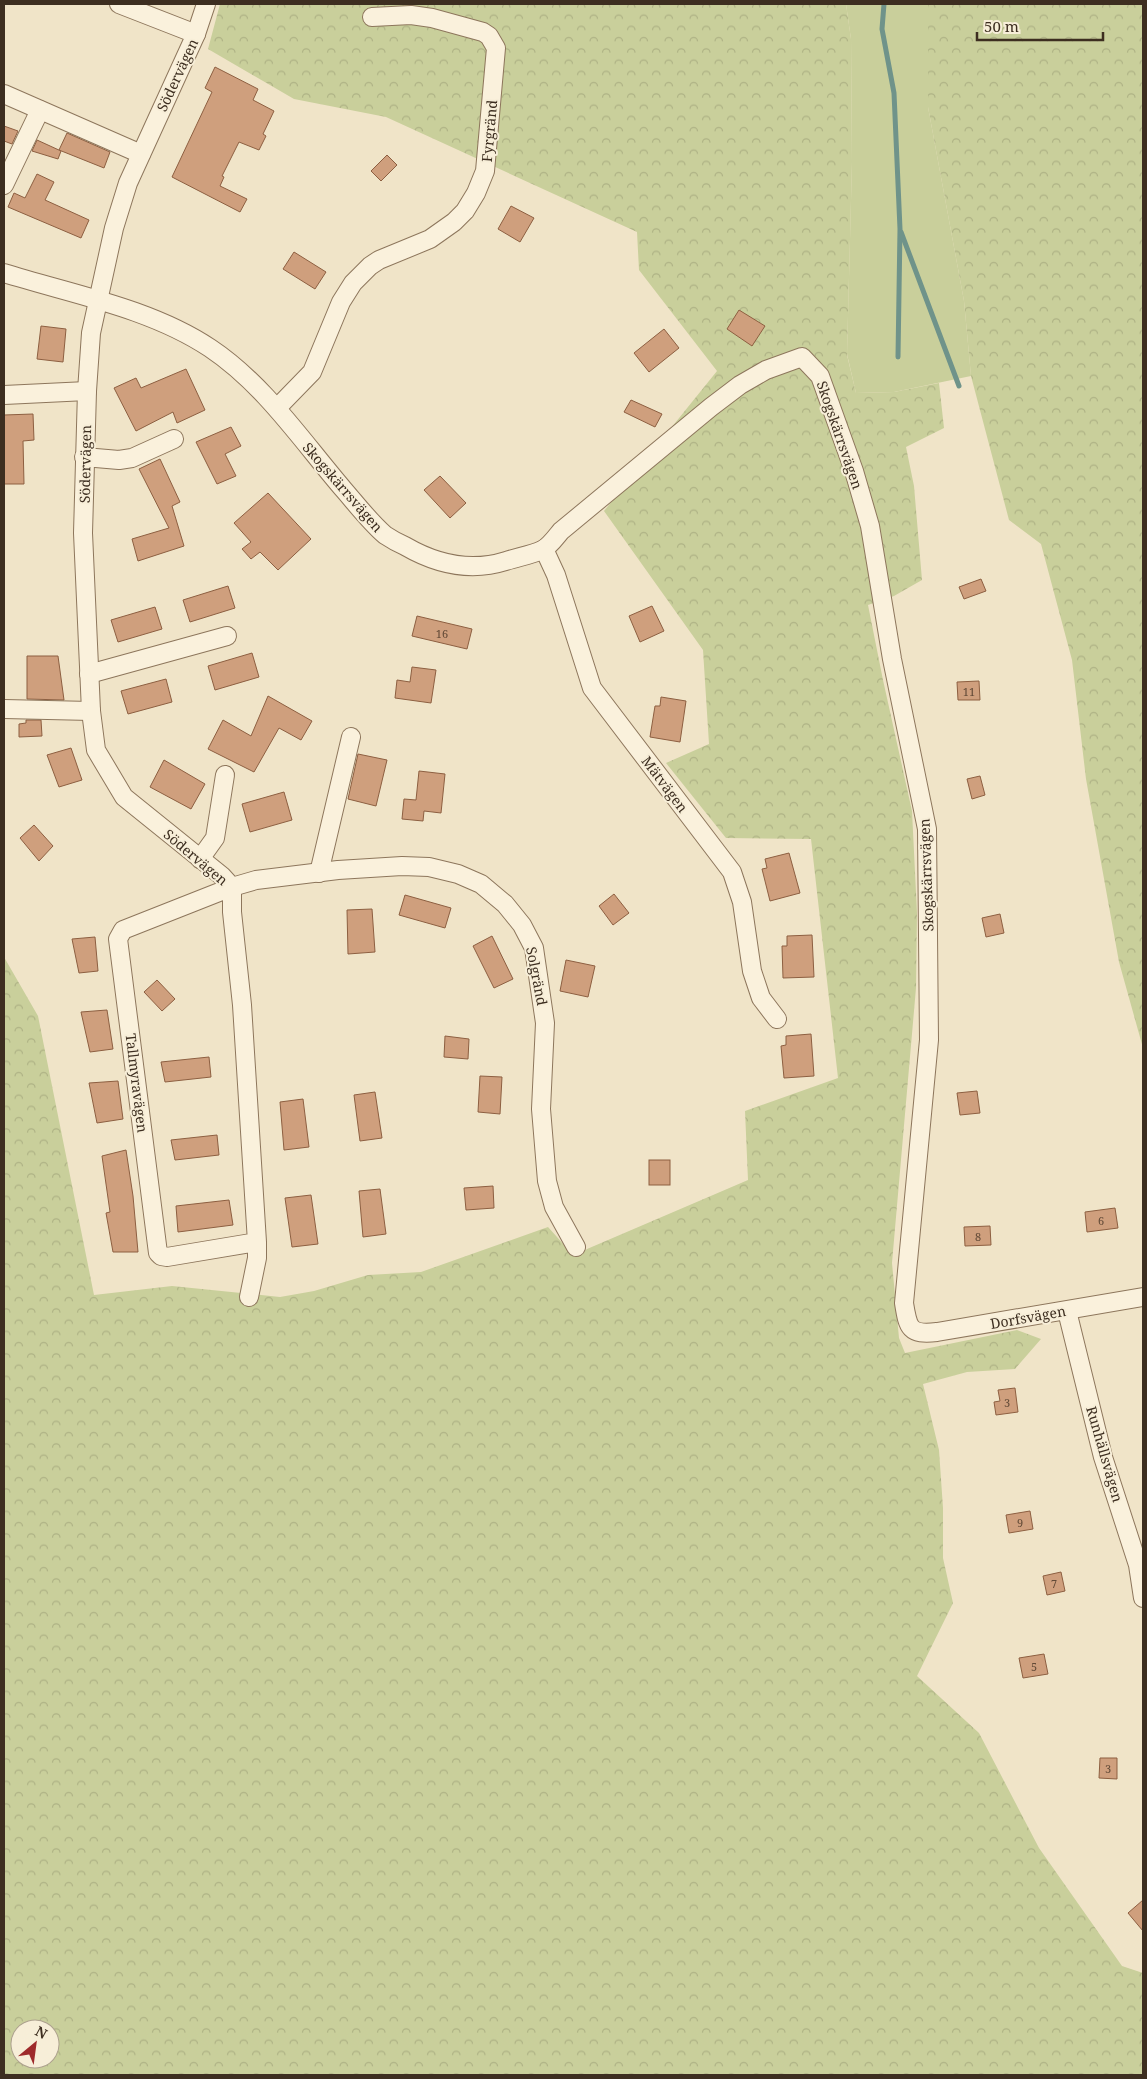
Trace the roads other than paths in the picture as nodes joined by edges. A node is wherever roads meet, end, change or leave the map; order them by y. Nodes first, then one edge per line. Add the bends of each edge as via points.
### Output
1 (119, 4) edge
2 (206, 4) edge
3 (372, 17) dead end
4 (196, 34) junction
5 (4, 94) edge
6 (40, 110) junction
7 (141, 154) junction
8 (4, 185) edge
9 (4, 273) edge
10 (99, 301) junction
11 (87, 391) junction
12 (4, 395) edge
13 (277, 408) junction
14 (174, 439) dead end
15 (84, 457) junction
16 (544, 549) junction
17 (227, 636) dead end
18 (89, 674) junction
19 (4, 709) edge
20 (91, 711) junction
21 (351, 737) dead end
22 (225, 775) dead end
23 (200, 859) junction
24 (319, 872) junction
25 (256, 880) joint
26 (232, 888) junction
27 (777, 1019) dead end
28 (256, 1242) junction
29 (576, 1247) dead end
30 (249, 1297) dead end
31 (1143, 1297) edge
32 (1067, 1310) junction
33 (912, 1330) joint
34 (1143, 1598) edge

1 - 4 street
2 - 4 street, Södervägen
3 - 13 street, Fyrgränd via 411,15 432,18 489,36 496,48 485,171 476,194 454,222 430,239 380,260 353,283 341,302 312,372
4 - 7 street, Södervägen
5 - 6 street
6 - 7 street
6 - 8 street
7 - 10 street, Södervägen via 128,182 114,228
9 - 10 street, Skogskärrsvägen
10 - 11 street, Södervägen via 91,333
10 - 13 street, Skogskärrsvägen via 164,324 209,348 236,367
11 - 12 street
11 - 15 street, Södervägen
13 - 16 street, Skogskärrsvägen via 364,513 386,535 411,550 440,562 468,567 493,565
14 - 15 street via 132,458
15 - 18 street, Södervägen via 84,573
16 - 27 street, Mätvägen via 556,575 592,688 732,872 742,902 752,971 761,998
16 - 33 street, Skogskärrsvägen via 561,531 740,385 766,370 802,357 820,376 870,526 892,659 928,829 928,1040 904,1303 906,1323
17 - 18 street
18 - 20 street, Södervägen
19 - 20 street
20 - 23 street, Södervägen via 96,750 124,797
21 - 24 street
22 - 23 street via 215,838
23 - 26 street, Södervägen
24 - 25 street, Solgränd
24 - 29 street, Solgränd via 402,866 429,867 458,874 481,884 505,904 522,925 534,948 545,1023 541,1109 547,1181 554,1207
25 - 26 street, Södervägen
26 - 28 street, Södervägen
26 - 28 street, Tallmyravägen via 123,930 118,939 158,1253 167,1257
28 - 30 street, Södervägen via 257,1258
31 - 32 street, Dorfsvägen
32 - 33 street, Dorfsvägen via 937,1332
32 - 34 street, Runhällsvägen via 1103,1457 1138,1566

